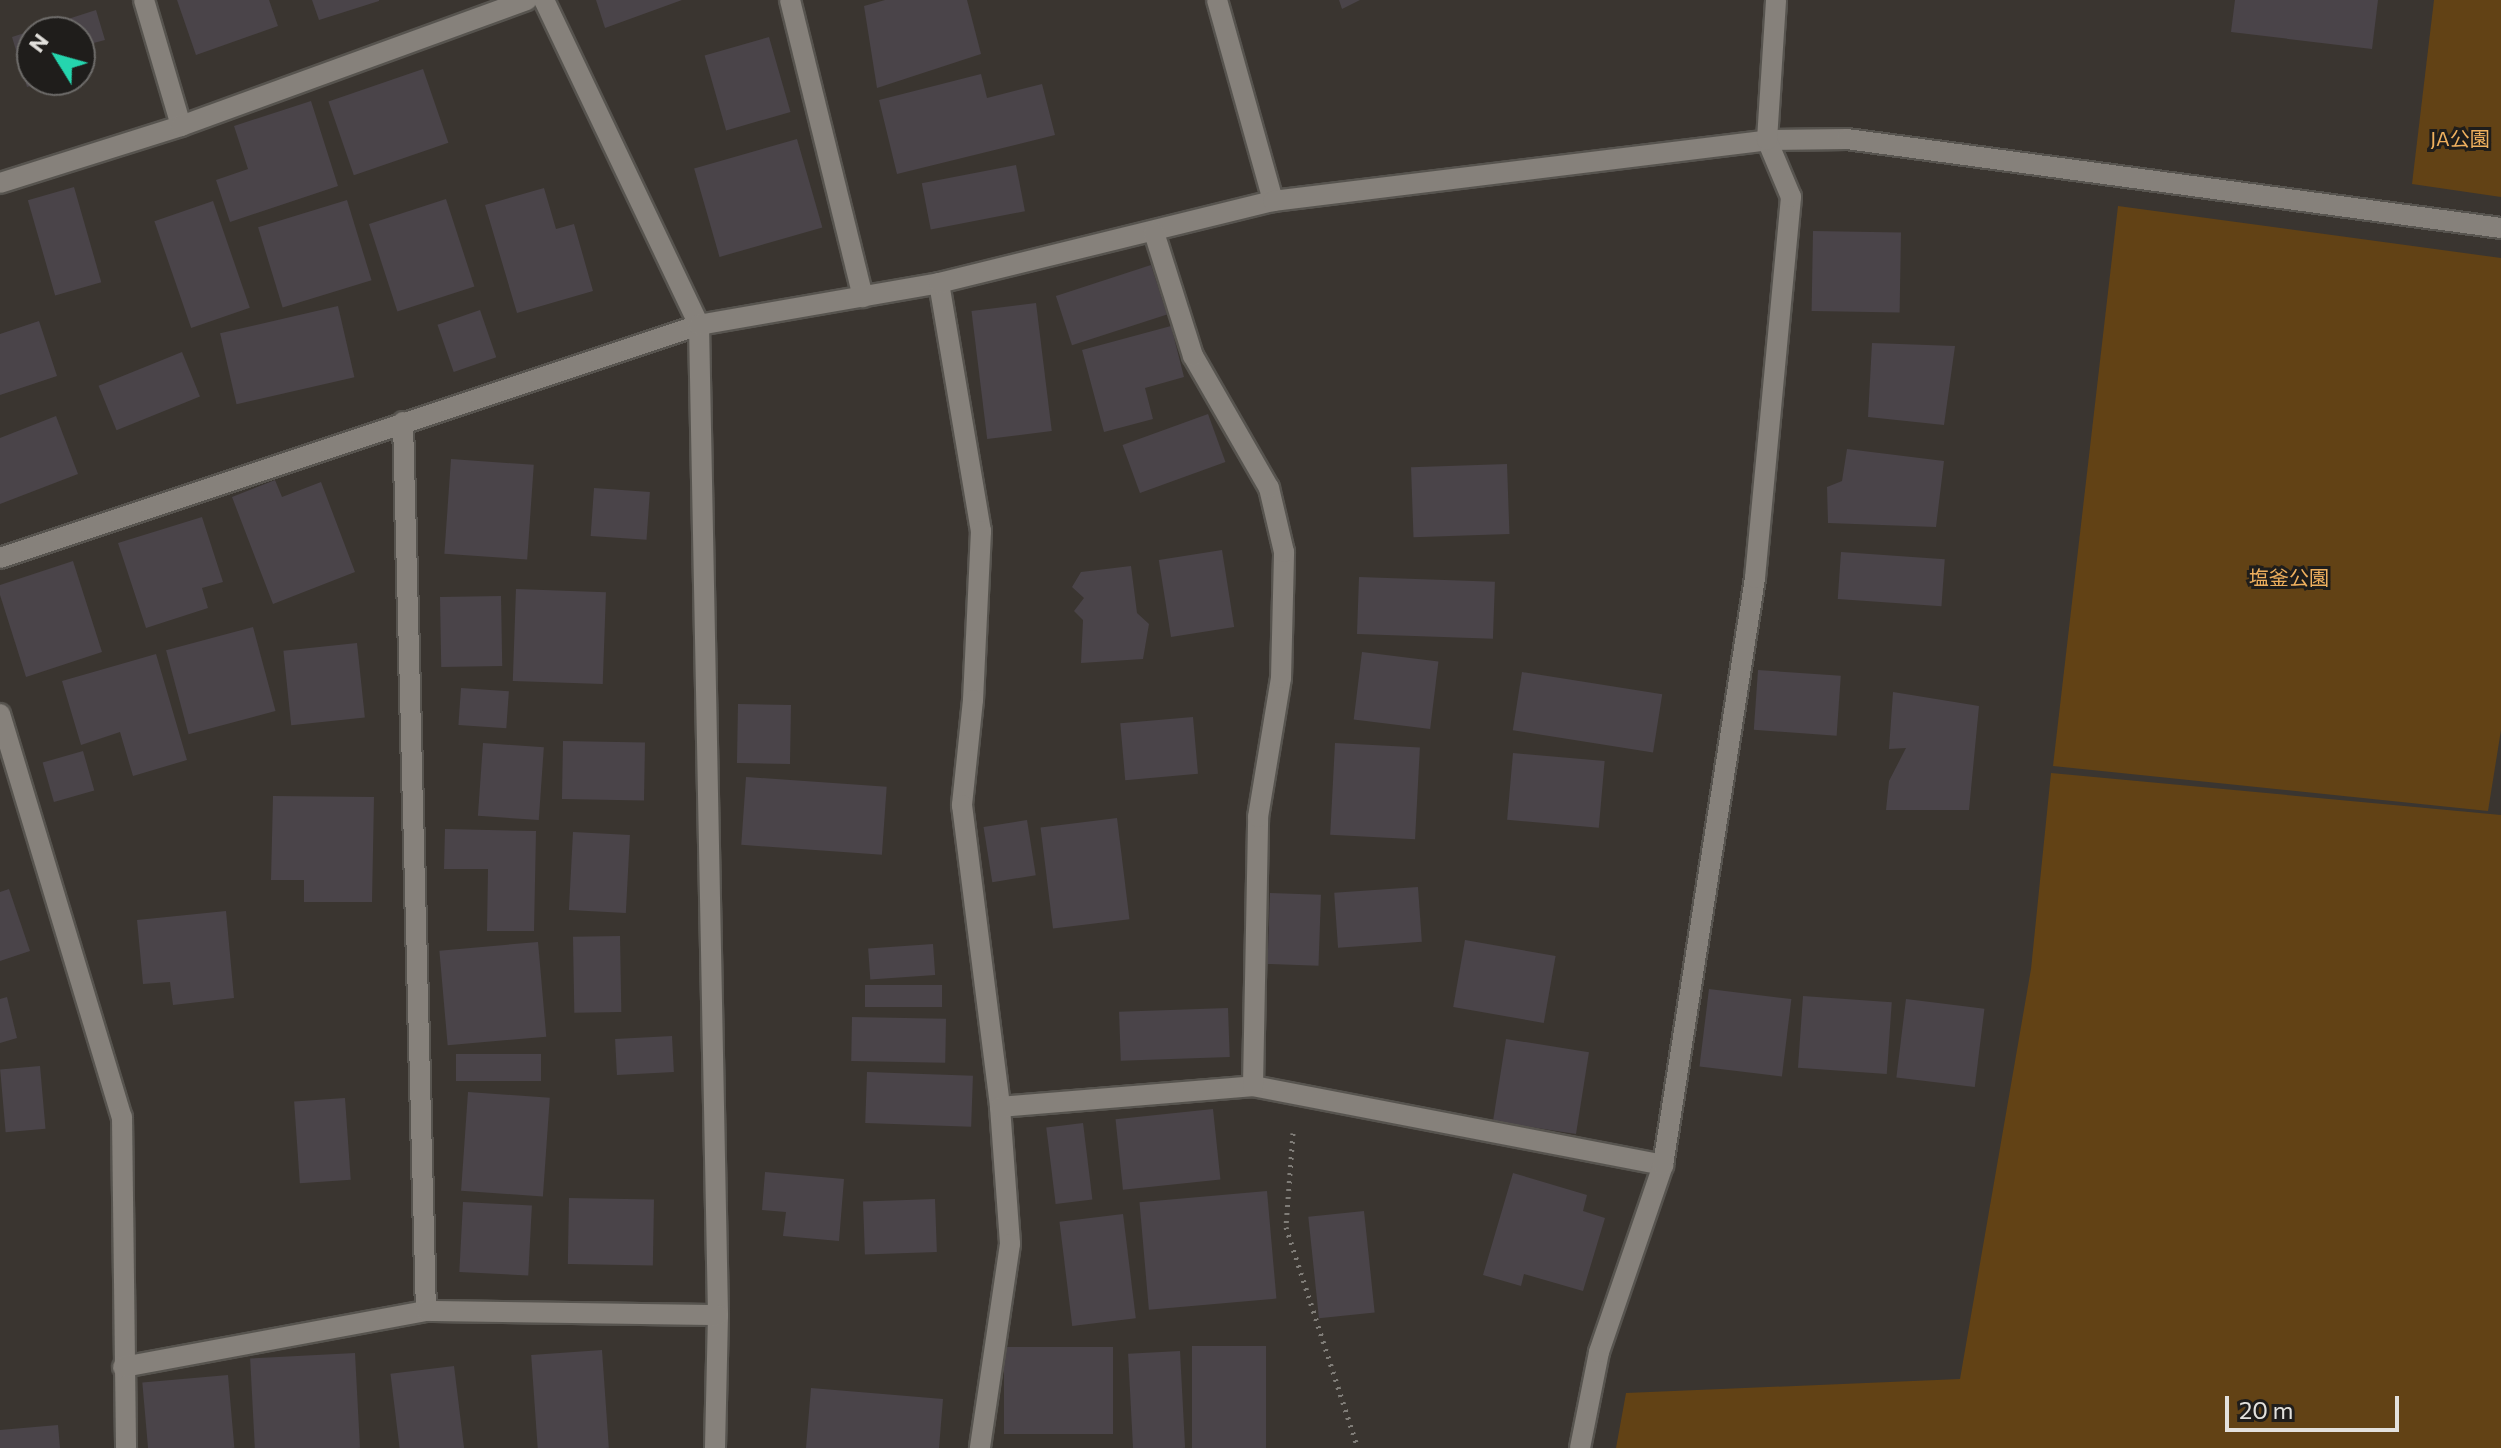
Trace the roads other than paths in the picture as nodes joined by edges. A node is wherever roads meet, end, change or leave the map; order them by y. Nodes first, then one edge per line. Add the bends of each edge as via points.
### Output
1 (144, 0) edge
2 (527, 0) edge
3 (544, 0) edge
4 (790, 0) edge
5 (1217, 0) edge
6 (1776, 0) edge
7 (181, 126) junction
8 (1767, 140) junction
9 (0, 183) edge
10 (1273, 201) junction
11 (2501, 228) edge
12 (1154, 232) junction
13 (939, 283) junction
14 (863, 297) junction
15 (699, 325) junction
16 (403, 422) junction
17 (0, 558) edge
18 (0, 714) edge
19 (1253, 1086) junction
20 (1000, 1107) junction
21 (1663, 1165) junction
22 (426, 1311) junction
23 (718, 1315) junction
24 (123, 1367) junction
25 (126, 1448) edge
26 (715, 1448) edge
27 (980, 1448) edge
28 (1580, 1448) edge

1 - 7 street
2 - 7 street
3 - 15 street
4 - 14 street
5 - 10 street
6 - 8 street
7 - 9 street
8 - 10 street
8 - 11 street via 1847,139
8 - 21 street via 1791,197 1757,563
10 - 12 street
12 - 13 street
12 - 19 street via 1193,356 1269,488 1284,552 1281,678 1258,817
13 - 14 street
13 - 20 street via 981,531 962,805
14 - 15 street
15 - 16 street
15 - 23 street
16 - 17 street
16 - 22 street
18 - 24 street via 122,1117
19 - 20 street
19 - 21 street
20 - 27 street via 1010,1244
21 - 28 street via 1599,1352
22 - 23 street
22 - 24 street
23 - 26 street
24 - 25 street

